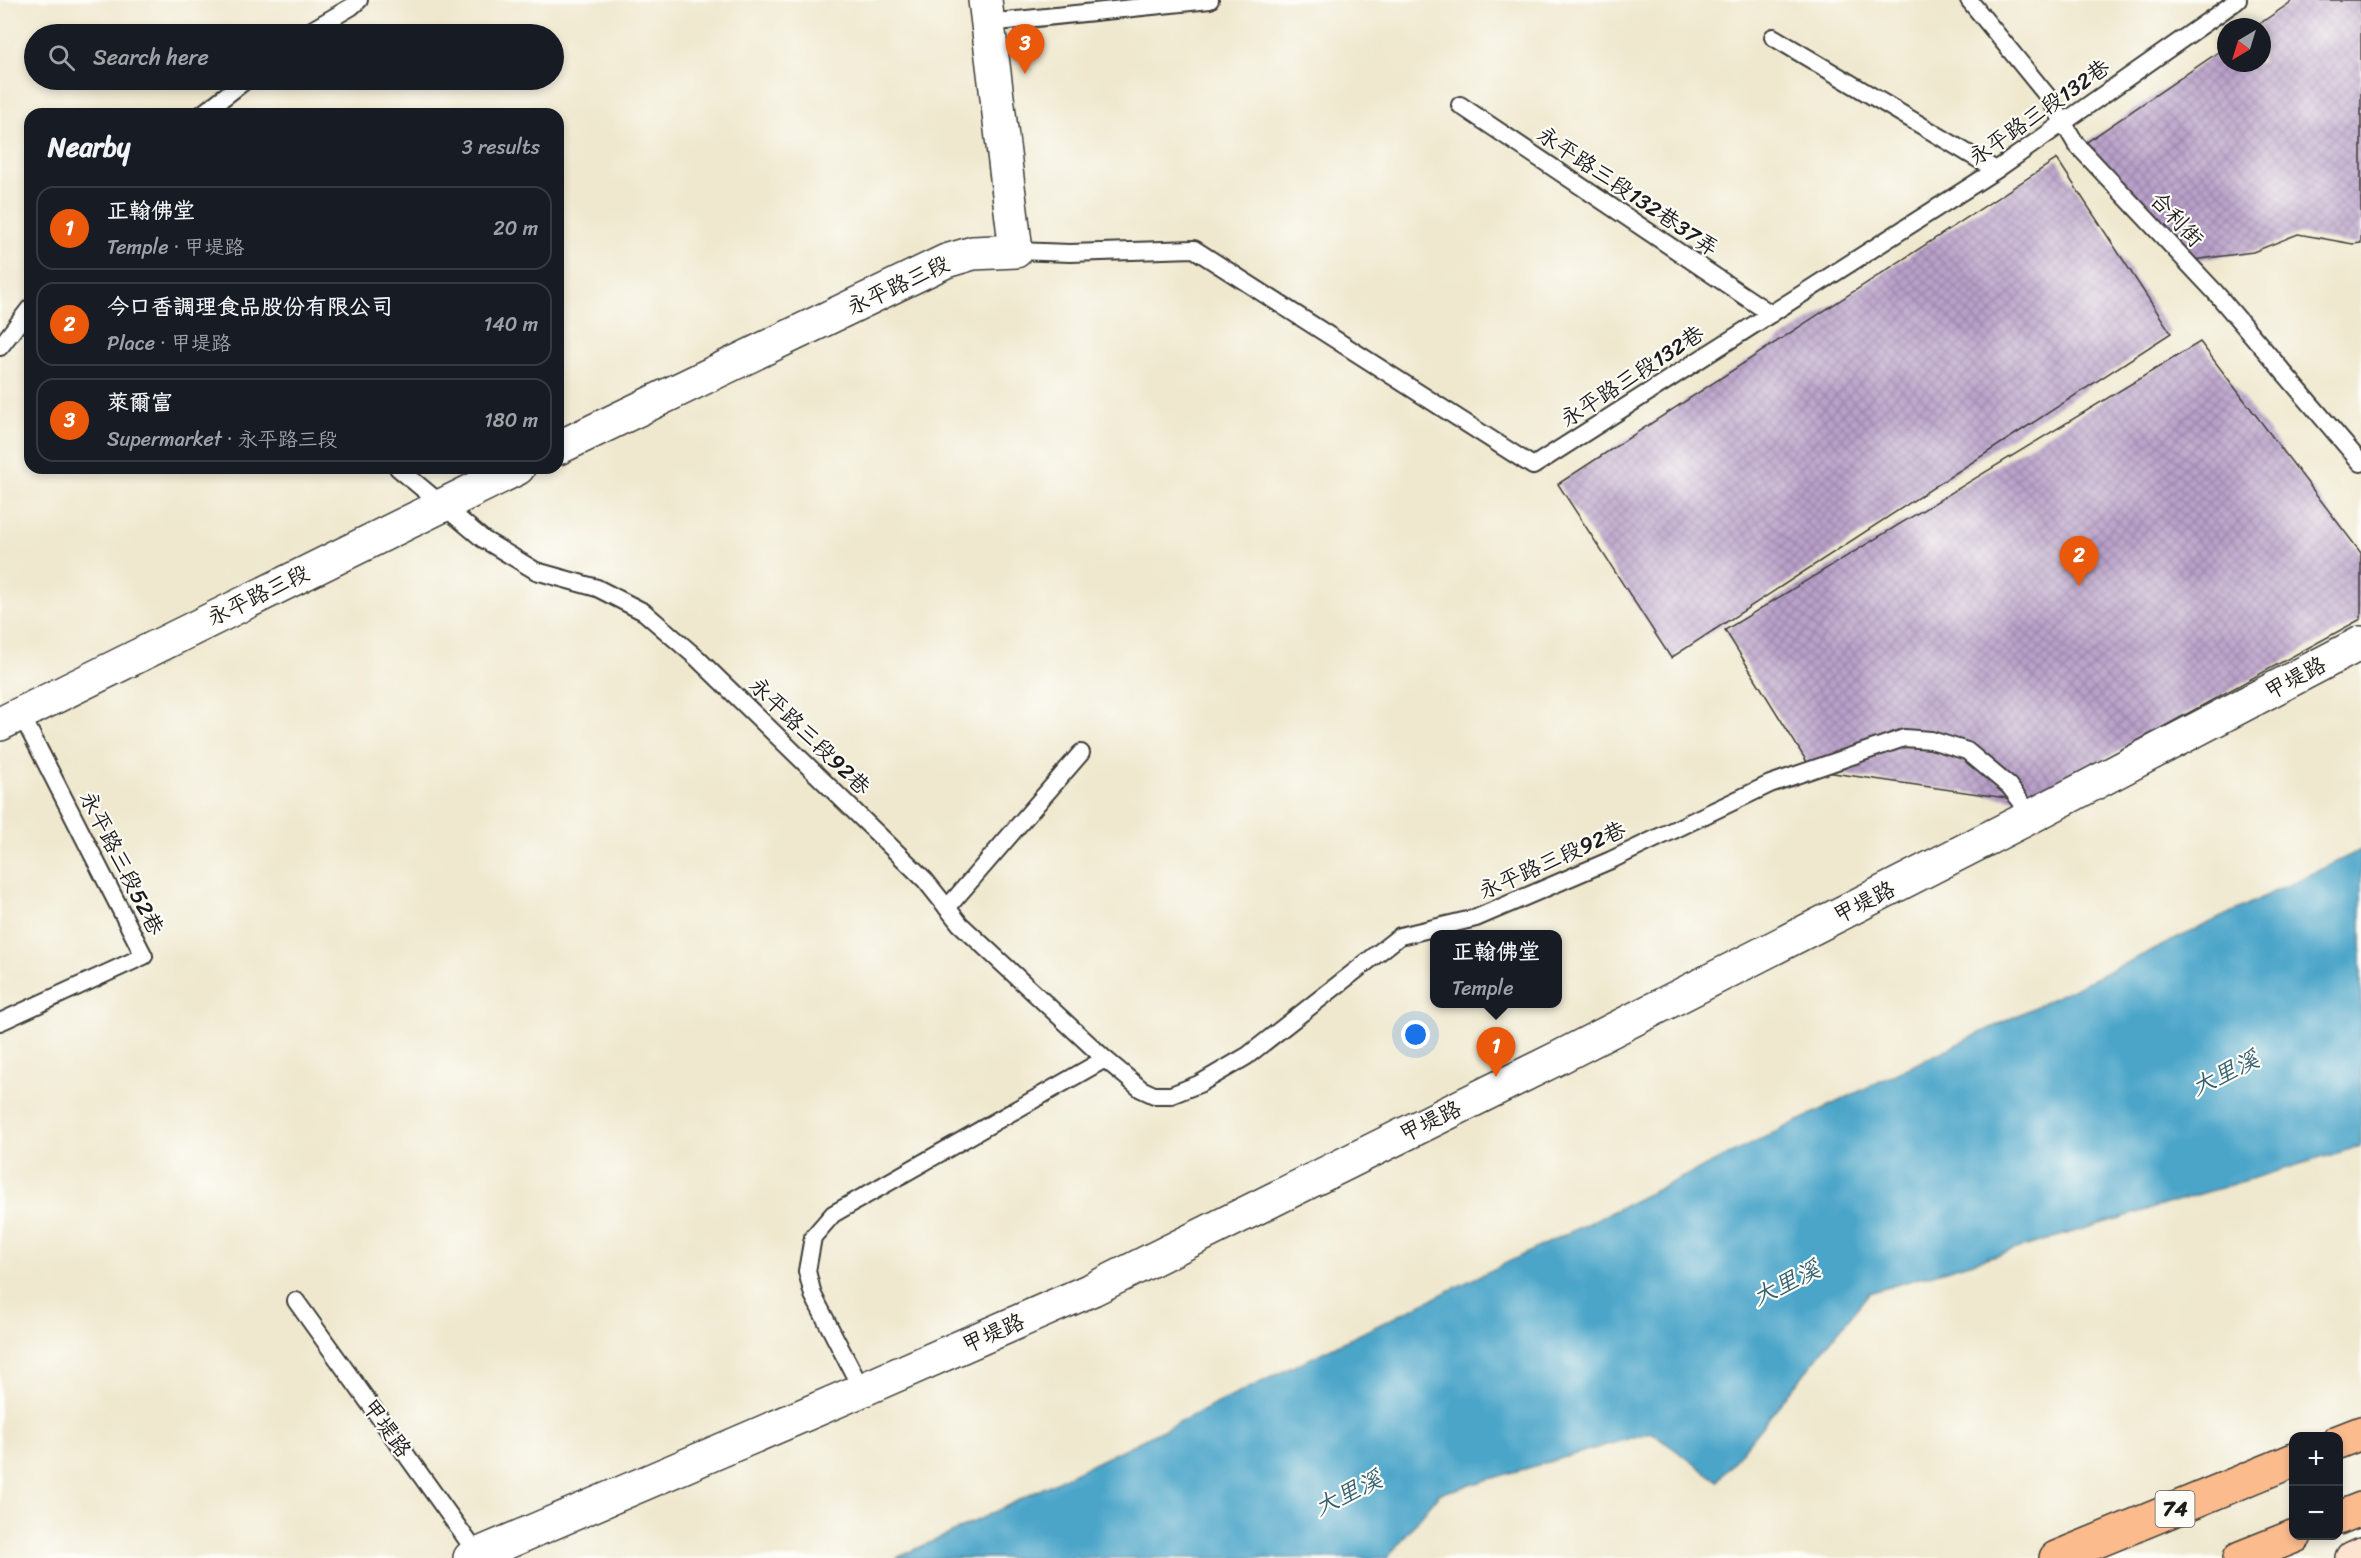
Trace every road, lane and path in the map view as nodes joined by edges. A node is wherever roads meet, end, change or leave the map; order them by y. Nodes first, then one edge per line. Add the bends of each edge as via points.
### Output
1 (359, 0) edge
2 (1210, 0) edge
3 (1969, 0) edge
4 (2238, 0) edge
5 (987, 12) edge
6 (322, 24) edge
7 (1773, 37) dead end
8 (233, 90) edge
9 (1460, 105) dead end
10 (210, 108) edge
11 (2064, 123) junction
12 (1996, 170) junction
13 (1016, 251) junction
14 (1771, 314) junction
15 (24, 316) edge
16 (0, 348) edge
17 (564, 445) edge
18 (2361, 463) edge
19 (405, 474) edge
20 (506, 474) edge
21 (442, 505) junction
22 (2361, 643) edge
23 (11, 719) edge
24 (1081, 753) dead end
25 (2032, 816) junction
26 (947, 908) junction
27 (0, 1022) edge
28 (1105, 1059) junction
29 (296, 1301) dead end
30 (862, 1390) junction
31 (2361, 1432) edge
32 (2343, 1440) edge
33 (2289, 1462) edge
34 (2361, 1509) edge
35 (2343, 1516) edge
36 (2289, 1538) edge
37 (2361, 1554) edge
38 (474, 1556) edge
39 (2056, 1558) edge
40 (2240, 1558) edge
41 (2352, 1558) edge

1 - 6 lane
2 - 5 lane
3 - 11 lane, 合利街 via 2049,98
4 - 11 lane, 永平路三段132巷
5 - 13 street
7 - 12 lane
8 - 10 lane
9 - 14 lane, 永平路三段132巷37弄
11 - 12 lane, 永平路三段132巷
11 - 18 lane, 合利街 via 2076,144 2215,292
12 - 14 lane, 永平路三段132巷
13 - 14 lane, 永平路三段132巷 via 1070,254 1194,249 1533,466
13 - 17 street, 永平路三段 via 973,253 946,261
15 - 16 lane
19 - 21 lane, 永平路三段92巷
20 - 21 street, 永平路三段
21 - 23 street, 永平路三段
21 - 26 lane, 永平路三段92巷 via 483,539 536,571 597,588 644,612 697,658 925,880
22 - 25 street, 甲堤路
23 - 27 lane, 永平路三段52巷 via 144,956
24 - 26 lane
25 - 28 lane, 永平路三段92巷 via 2009,786 1967,751 1931,740 1904,738 1770,784 1611,860 1476,918 1400,936 1247,1056 1199,1084 1171,1095 1154,1095
25 - 30 street, 甲堤路 via 1093,1289
26 - 28 lane, 永平路三段92巷
28 - 30 lane via 833,1214 813,1237 807,1270 813,1295
29 - 38 lane, 甲堤路
30 - 38 street, 甲堤路
31 - 32 highway
33 - 39 highway, 74
34 - 35 highway
36 - 40 highway
37 - 41 street

